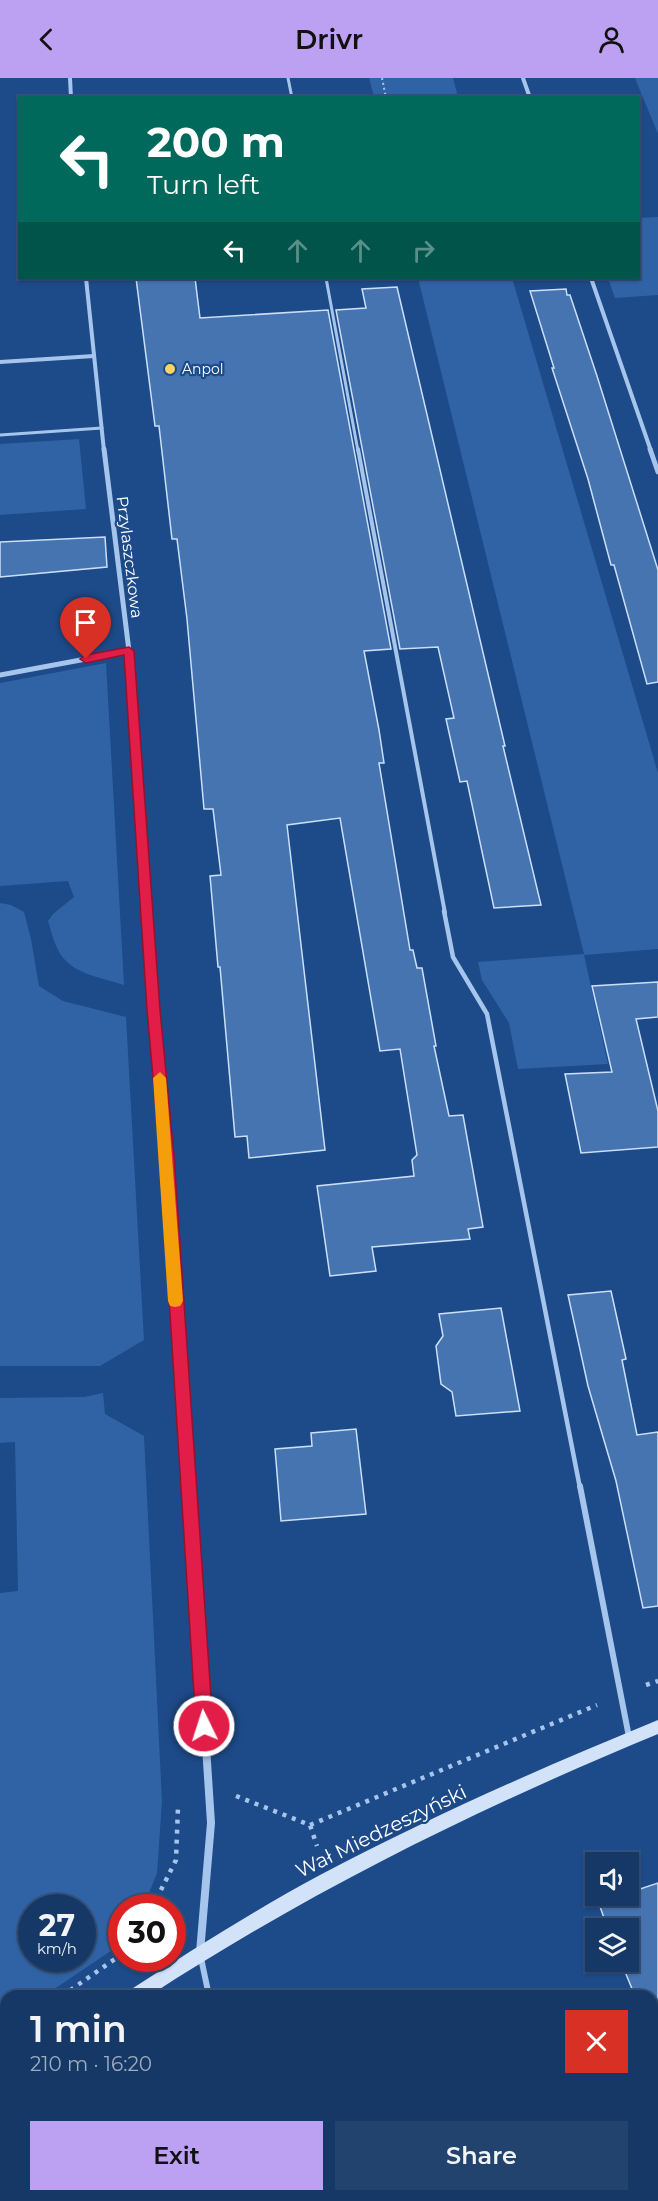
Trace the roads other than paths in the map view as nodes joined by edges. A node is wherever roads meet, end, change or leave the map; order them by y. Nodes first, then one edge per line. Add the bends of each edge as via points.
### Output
1 (70, 78) edge
2 (288, 78) edge
3 (523, 78) edge
4 (71, 96) edge
5 (292, 96) edge
6 (529, 96) edge
7 (86, 279) edge
8 (326, 279) edge
9 (591, 279) edge
10 (94, 356) junction
11 (0, 362) edge
12 (102, 428) junction
13 (0, 435) edge
14 (658, 472) edge
15 (129, 651) junction
16 (0, 675) edge
17 (658, 1727) edge
18 (629, 1738) junction
19 (200, 1953) junction
20 (144, 1990) edge
21 (207, 1990) edge

1 - 4 street
2 - 5 lane
3 - 6 street
7 - 10 street, Przylaszczkowa
8 - 18 lane via 453,957 488,1014
9 - 14 street
10 - 11 street
10 - 12 street, Przylaszczkowa
12 - 13 lane
12 - 15 street, Przylaszczkowa
15 - 16 street
15 - 19 street, Przylaszczkowa via 211,1823
17 - 18 main road, Wał Miedzeszyński
18 - 19 main road, Wał Miedzeszyński via 398,1842
19 - 20 main road, Wał Miedzeszyński
19 - 21 lane

